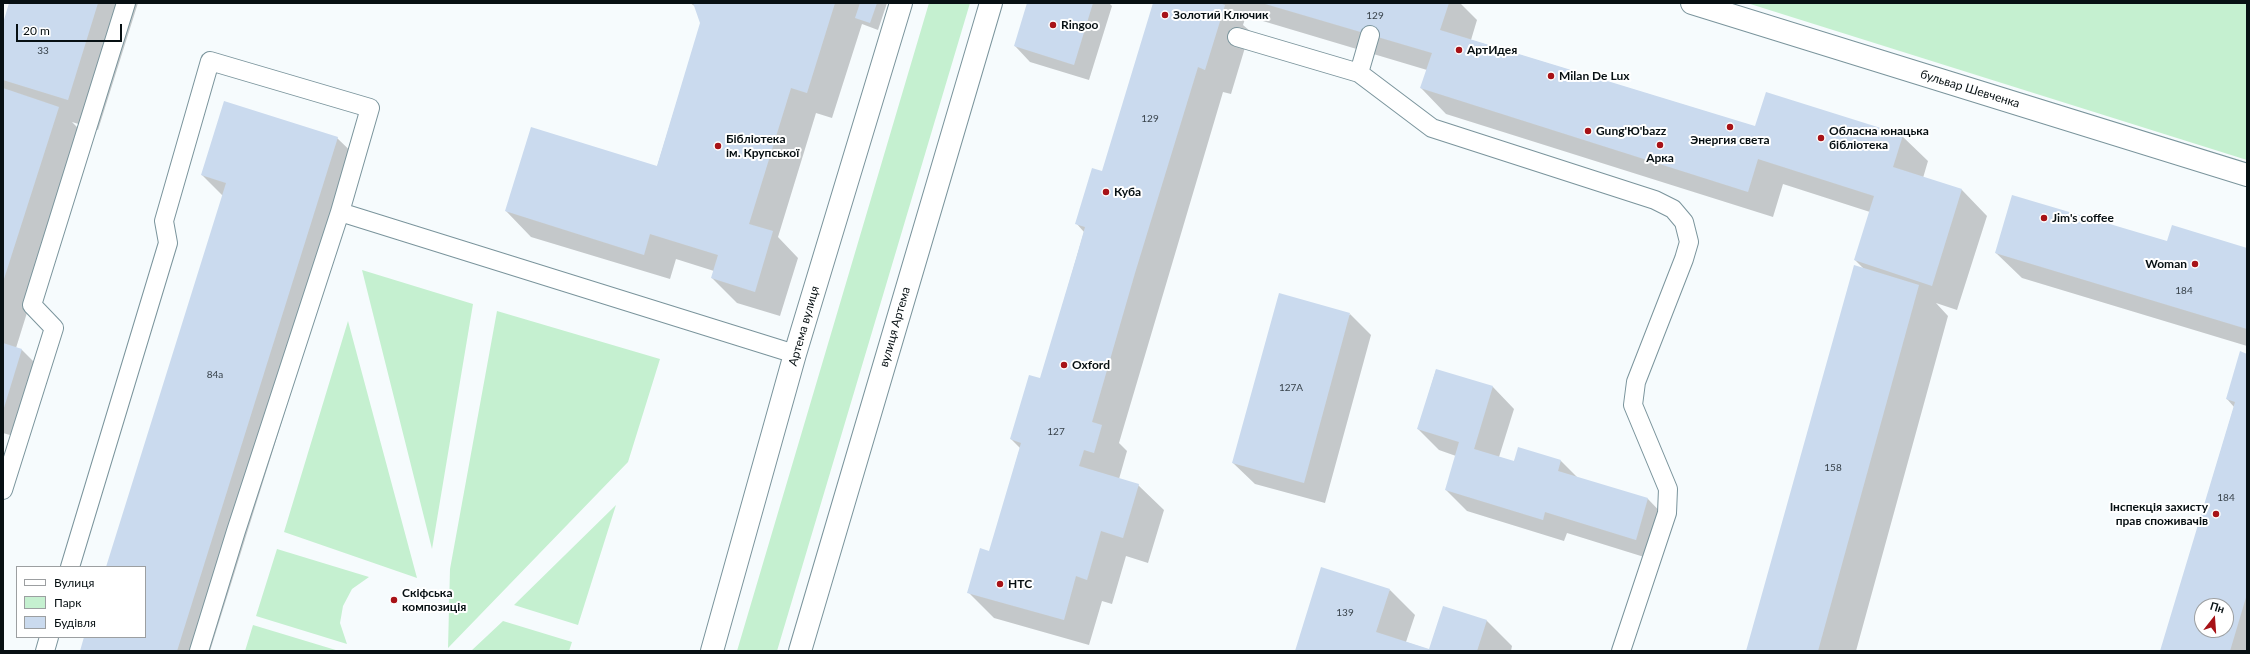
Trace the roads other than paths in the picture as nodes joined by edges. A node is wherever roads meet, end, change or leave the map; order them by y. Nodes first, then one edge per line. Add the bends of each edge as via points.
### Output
1 (126, 3) edge
2 (900, 3) edge
3 (991, 3) edge
4 (1692, 3) edge
5 (1370, 35) dead end
6 (1237, 37) dead end
7 (1359, 73) junction
8 (2247, 175) edge
9 (340, 212) junction
10 (795, 354) junction
11 (3, 490) edge
12 (70, 566) edge
13 (49, 638) edge
14 (45, 651) edge
15 (199, 651) edge
16 (712, 651) edge
17 (800, 651) edge
18 (1621, 651) edge

1 - 11 lane via 32,305 54,328
2 - 10 main road, Артема вулиця
3 - 17 main road, вулиця Артема
4 - 8 main road, бульвар Шевченка
5 - 7 lane
6 - 7 lane
7 - 18 lane via 1432,128 1655,200 1673,209 1684,222 1689,242 1684,260 1636,382 1632,405 1668,489 1667,513
9 - 10 lane
9 - 12 lane via 370,108 210,60 164,221 168,243
9 - 15 lane
10 - 16 main road, Артема вулиця
13 - 14 lane

